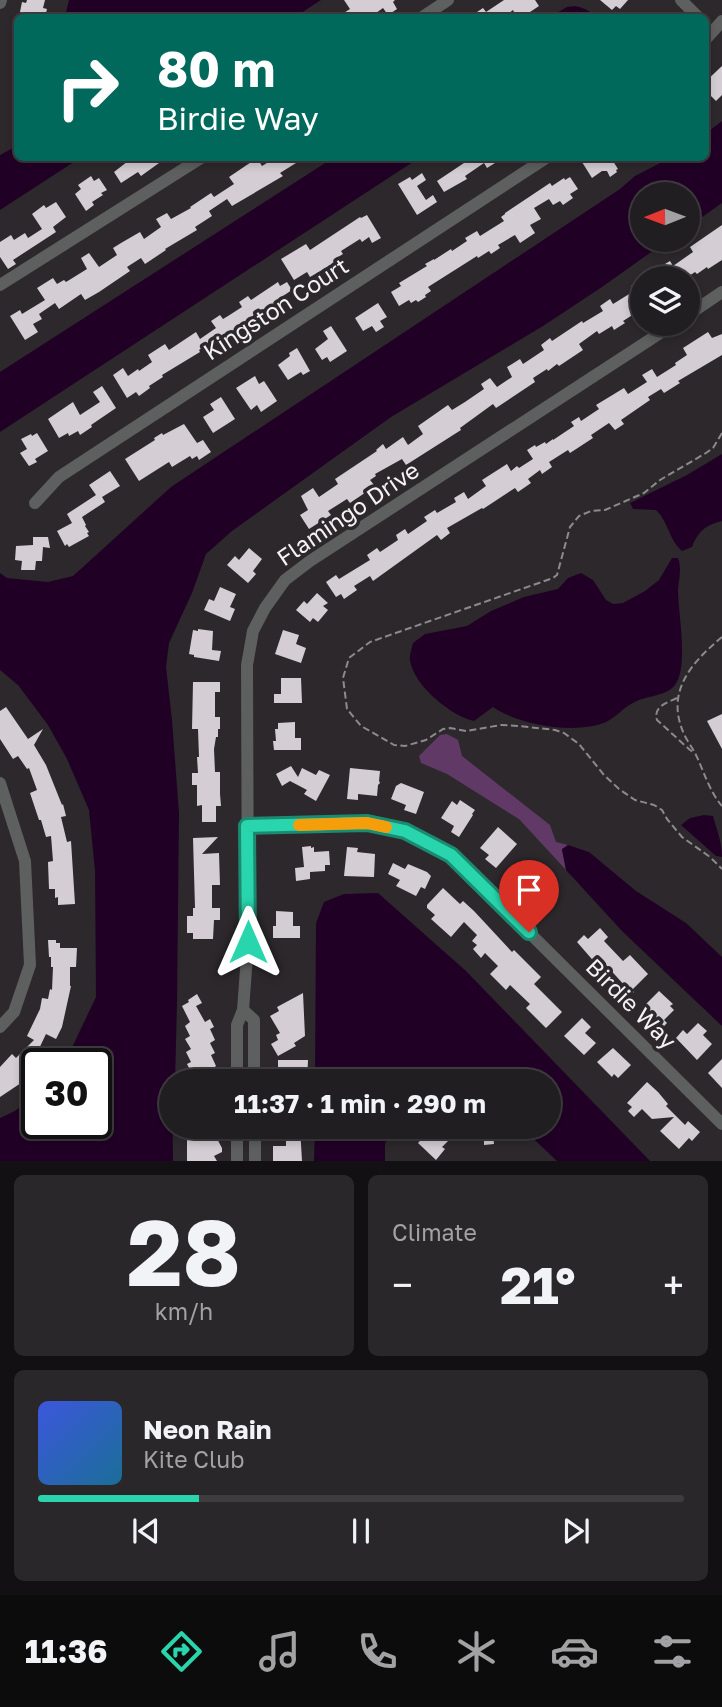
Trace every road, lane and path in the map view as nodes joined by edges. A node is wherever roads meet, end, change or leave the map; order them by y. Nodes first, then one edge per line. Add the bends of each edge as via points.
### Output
1 (448, 0) edge
2 (681, 0) edge
3 (427, 14) edge
4 (695, 14) edge
5 (196, 161) edge
6 (541, 161) edge
7 (0, 285) edge
8 (722, 292) edge
9 (700, 307) edge
10 (656, 336) edge
11 (722, 433) edge
12 (35, 503) dead end
13 (722, 637) edge
14 (678, 697) junction
15 (695, 753) junction
16 (0, 783) edge
17 (722, 806) edge
18 (247, 826) junction
19 (722, 869) edge
20 (243, 1010) junction
21 (0, 1027) edge
22 (237, 1069) edge
23 (254, 1069) edge
24 (722, 1124) edge
25 (237, 1139) edge
26 (255, 1139) edge
27 (237, 1161) edge
28 (255, 1161) edge

1 - 3 street
2 - 4 street
5 - 7 street
6 - 12 street, Kingston Court via 59,477
8 - 9 street
10 - 18 street, Flamingo Drive via 285,580 253,631 247,665
11 - 19 path via 713,448 644,493 579,516 570,527 553,578 370,642 349,658 343,678 352,717 394,745 414,744 443,729 466,732 501,725 564,733 620,789 662,810 682,837
13 - 14 path via 695,662
14 - 15 path via 684,734
14 - 15 path via 661,705 655,715
15 - 17 path
16 - 21 street via 25,861 30,965 14,1012
18 - 20 street, Flamingo Drive via 248,942
18 - 24 street, Birdie Way via 367,823 405,831 451,855
20 - 22 street, Flamingo Drive via 237,1025
20 - 23 street via 254,1020
25 - 27 street
26 - 28 street

